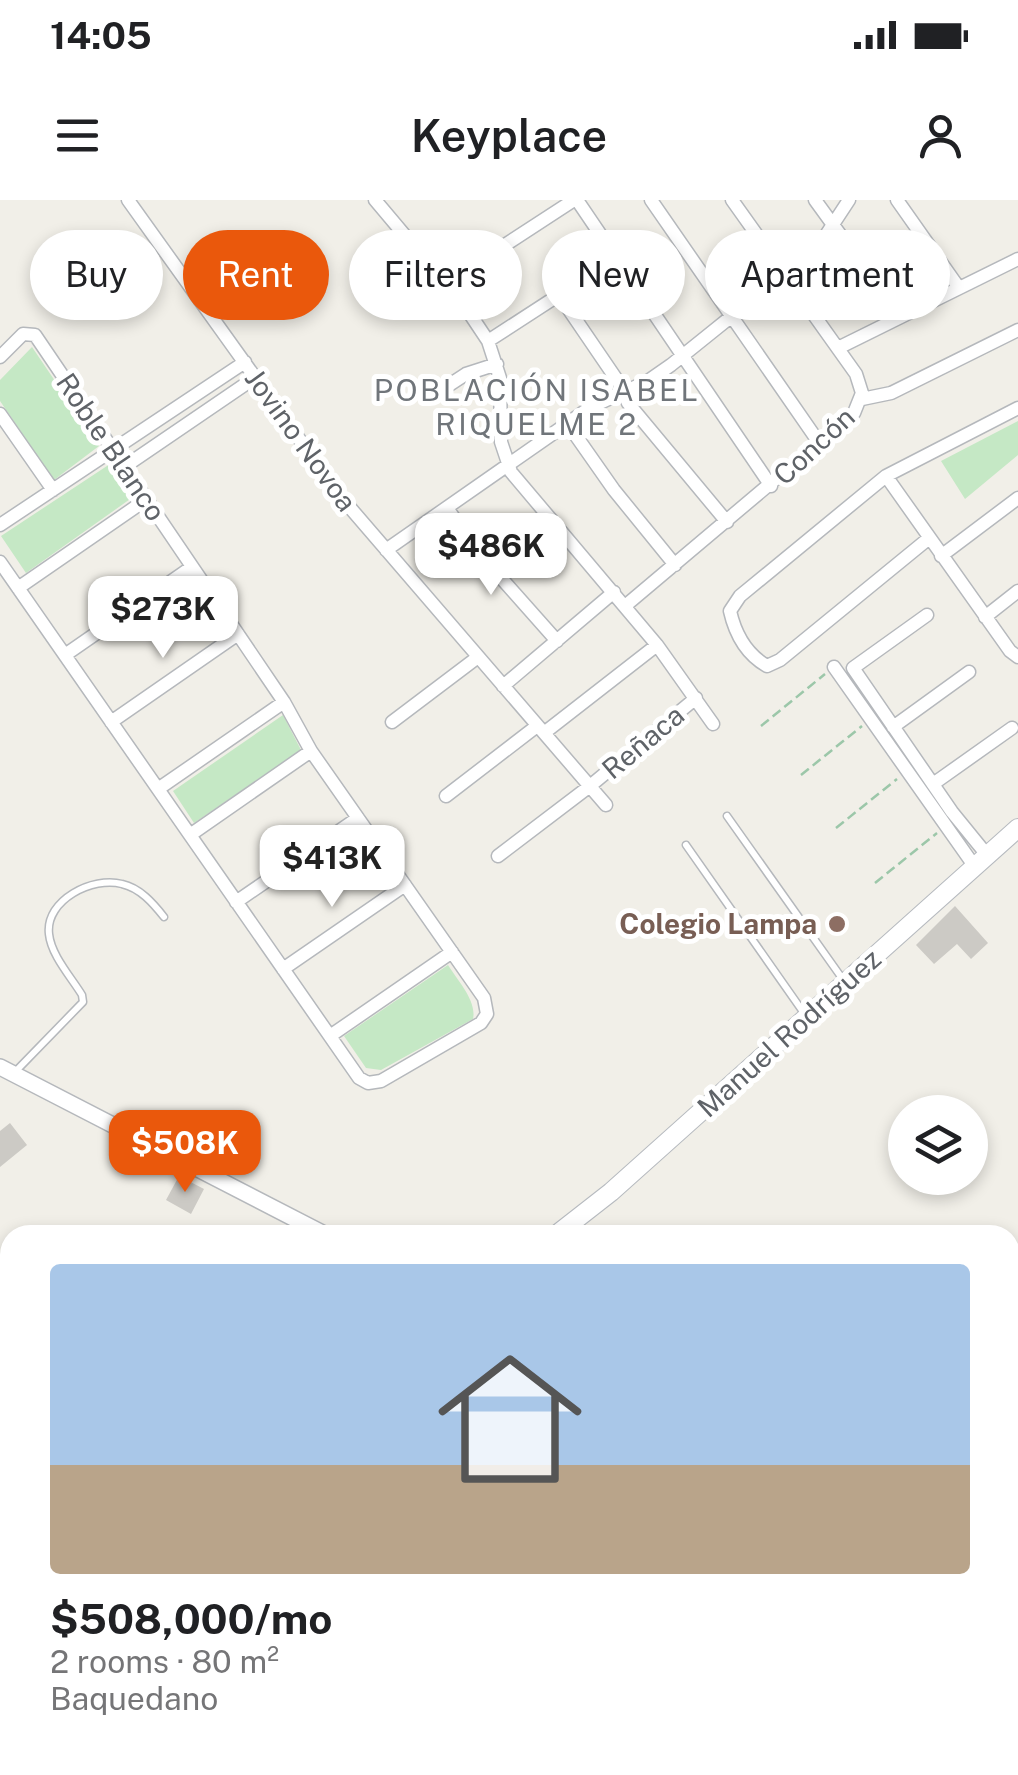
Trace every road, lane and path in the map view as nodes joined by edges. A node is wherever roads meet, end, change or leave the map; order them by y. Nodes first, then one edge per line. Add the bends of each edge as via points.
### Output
1 (128, 200) edge
2 (375, 200) edge
3 (575, 200) edge
4 (651, 200) edge
5 (732, 200) edge
6 (815, 200) edge
7 (848, 200) edge
8 (897, 200) edge
9 (834, 225) junction
10 (400, 230) edge
11 (596, 230) edge
12 (753, 230) edge
13 (830, 230) edge
14 (838, 230) edge
15 (522, 234) edge
16 (1018, 259) edge
17 (705, 278) edge
18 (959, 288) junction
19 (950, 293) edge
20 (542, 306) edge
21 (472, 320) edge
22 (576, 320) edge
23 (658, 320) edge
24 (726, 320) edge
25 (734, 320) edge
26 (818, 320) edge
27 (896, 320) edge
28 (1018, 330) edge
29 (488, 341) junction
30 (838, 348) junction
31 (683, 356) junction
32 (0, 357) edge
33 (245, 362) junction
34 (497, 364) junction
35 (256, 378) junction
36 (437, 392) dead end
37 (623, 392) junction
38 (862, 399) junction
39 (1018, 408) edge
40 (0, 414) edge
41 (568, 424) junction
42 (820, 444) junction
43 (113, 451) junction
44 (507, 465) junction
45 (124, 467) junction
46 (886, 476) junction
47 (771, 486) junction
48 (53, 490) junction
49 (1018, 498) edge
50 (146, 500) junction
51 (446, 508) junction
52 (727, 522) junction
53 (0, 525) edge
54 (928, 539) junction
55 (386, 550) junction
56 (941, 556) junction
57 (0, 562) edge
58 (675, 565) junction
59 (192, 567) junction
60 (18, 588) junction
61 (1018, 590) edge
62 (614, 592) junction
63 (626, 606) junction
64 (926, 615) dead end
65 (985, 617) junction
66 (238, 634) junction
67 (556, 640) junction
68 (657, 645) junction
69 (65, 655) junction
70 (478, 657) junction
71 (1018, 657) edge
72 (834, 666) joint
73 (969, 672) dead end
74 (503, 686) junction
75 (696, 698) junction
76 (284, 702) junction
77 (871, 719) junction
78 (111, 722) junction
79 (392, 722) dead end
80 (713, 724) dead end
81 (762, 726) dead end
82 (893, 727) junction
83 (1012, 728) dead end
84 (541, 730) junction
85 (312, 751) junction
86 (907, 771) junction
87 (801, 775) dead end
88 (932, 784) junction
89 (590, 786) junction
90 (158, 789) junction
91 (446, 796) dead end
92 (606, 806) dead end
93 (728, 816) dead end
94 (358, 818) junction
95 (946, 826) junction
96 (836, 828) dead end
97 (1018, 828) edge
98 (190, 835) junction
99 (686, 845) dead end
100 (498, 856) dead end
101 (981, 861) junction
102 (876, 883) dead end
103 (405, 885) junction
104 (236, 902) junction
105 (164, 917) dead end
106 (452, 952) junction
107 (283, 969) junction
108 (845, 982) junction
109 (806, 1017) junction
110 (330, 1036) junction
111 (6, 1071) edge
112 (306, 1225) edge
113 (569, 1225) edge

1 - 33 street, Jovino Novoa
2 - 10 street
3 - 11 street
3 - 15 street
4 - 17 street
5 - 12 street, Concón
6 - 9 street
7 - 9 street
8 - 18 street
9 - 13 street
9 - 14 street
16 - 18 street
18 - 19 street
20 - 29 street
21 - 29 street
22 - 37 street
23 - 31 street
24 - 31 street
25 - 42 street
26 - 30 street, Concón
27 - 30 street
28 - 38 street via 892,394
29 - 34 street
30 - 38 street, Concón via 860,380
31 - 37 street
31 - 47 street
32 - 43 street, Roble Blanco via 24,334 35,335
33 - 35 street, Jovino Novoa
33 - 43 street
34 - 36 street
34 - 44 street
35 - 45 street
35 - 55 street, Jovino Novoa
37 - 41 street
37 - 52 street
38 - 42 street, Concón
39 - 46 street
40 - 48 street
41 - 44 street
41 - 58 street
42 - 47 street, Concón
43 - 45 street, Roble Blanco
43 - 48 street
44 - 51 street
44 - 62 street
45 - 50 street, Roble Blanco
46 - 54 street
46 - 54 street via 740,596 730,611 753,658 766,666 780,660
47 - 52 street, Concón
48 - 53 street
49 - 56 street
50 - 59 street, Roble Blanco
50 - 60 street
51 - 55 street
51 - 67 street
52 - 58 street, Concón
54 - 56 street
55 - 70 street, Jovino Novoa
56 - 65 street
57 - 60 street
58 - 63 street, Concón
59 - 66 street, Roble Blanco
59 - 69 street
60 - 69 street
61 - 65 street
62 - 63 street
62 - 67 street
63 - 68 street
64 - 82 street via 853,668
65 - 71 street
66 - 76 street, Roble Blanco
66 - 78 street
67 - 74 street
68 - 75 street
68 - 84 street
69 - 78 street
70 - 74 street, Jovino Novoa
70 - 79 street
72 - 77 street
72 - 81 path
73 - 82 street
74 - 84 street, Jovino Novoa
75 - 80 street
75 - 89 street, Reñaca
76 - 85 street, Roble Blanco
76 - 90 street
77 - 86 street
77 - 87 path
78 - 90 street
82 - 88 street
83 - 88 street
84 - 89 street, Jovino Novoa
84 - 91 street
85 - 94 street, Roble Blanco
85 - 98 street
86 - 95 street
86 - 96 path
88 - 101 street
89 - 92 street, Jovino Novoa
89 - 100 street, Reñaca
90 - 98 street
93 - 108 lane
94 - 103 street, Roble Blanco
94 - 104 street
95 - 101 street
95 - 102 path
97 - 101 main road, Manuel Rodríguez
98 - 104 street
99 - 109 lane
101 - 108 main road, Manuel Rodríguez
103 - 106 street, Roble Blanco
103 - 107 street
104 - 107 street
105 - 111 lane via 136,889 120,883 97,884 62,902 51,915 49,938 83,1002
106 - 110 street
106 - 110 street, Roble Blanco via 484,998 487,1014 476,1027 381,1082 368,1083
107 - 110 street
108 - 109 main road, Manuel Rodríguez
109 - 113 main road, Manuel Rodríguez
111 - 112 street

